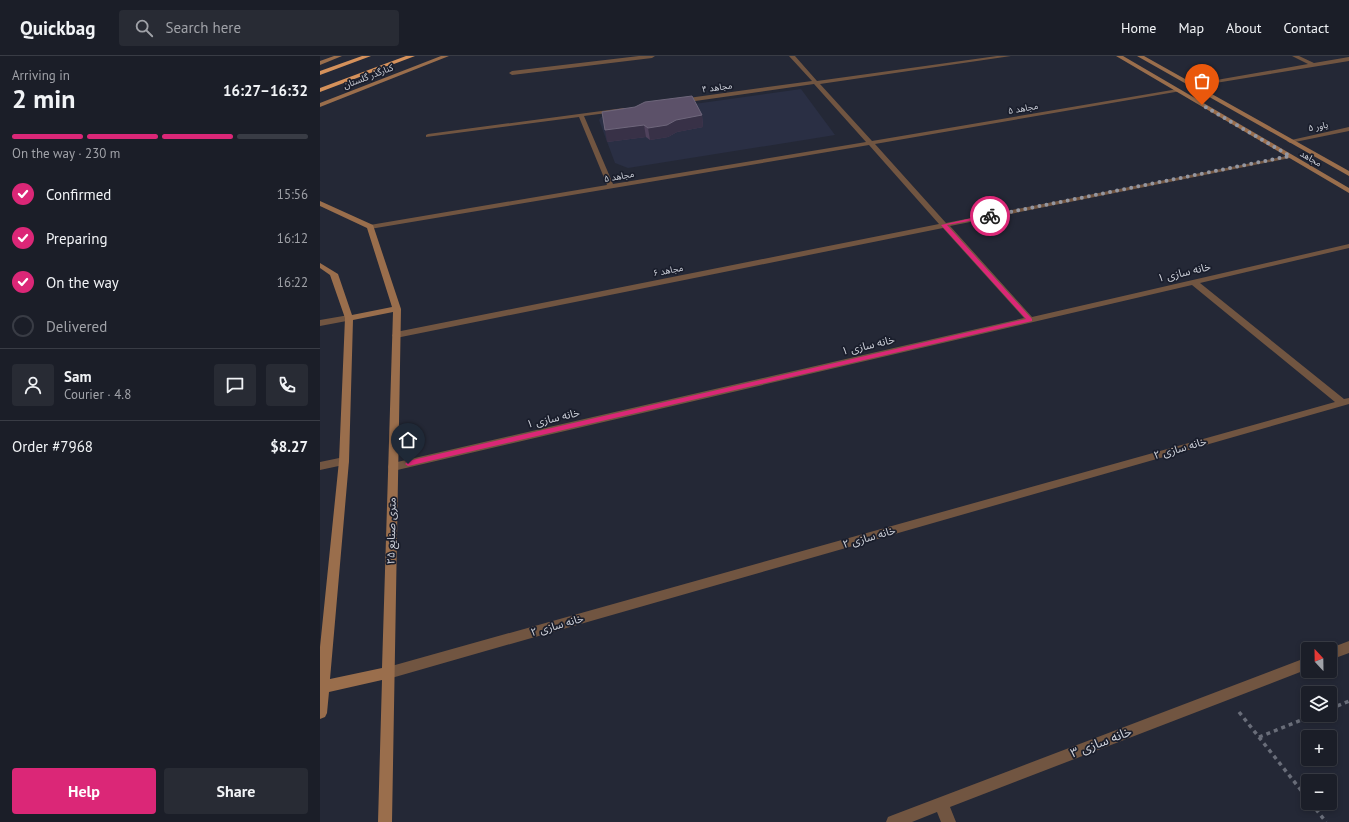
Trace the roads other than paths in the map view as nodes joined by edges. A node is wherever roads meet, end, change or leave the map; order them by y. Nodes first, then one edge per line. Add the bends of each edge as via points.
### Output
1 (337, 56) edge
2 (412, 56) edge
3 (446, 56) edge
4 (652, 56) edge
5 (792, 56) edge
6 (1008, 56) edge
7 (1119, 56) edge
8 (1140, 56) edge
9 (1294, 56) edge
10 (389, 57) dead end
11 (372, 59) edge
12 (1349, 59) edge
13 (320, 63) edge
14 (1314, 65) junction
15 (382, 67) junction
16 (320, 73) edge
17 (512, 74) dead end
18 (816, 82) junction
19 (1191, 84) junction
20 (320, 90) edge
21 (1178, 91) junction
22 (675, 102) edge
23 (320, 105) edge
24 (628, 109) edge
25 (581, 115) junction
26 (1246, 116) junction
27 (1226, 119) junction
28 (1349, 129) edge
29 (428, 136) dead end
30 (1290, 141) junction
31 (870, 143) junction
32 (1290, 156) junction
33 (1349, 174) edge
34 (611, 187) junction
35 (1349, 191) edge
36 (320, 203) edge
37 (944, 225) junction
38 (370, 227) junction
39 (1349, 246) edge
40 (320, 266) edge
41 (1194, 282) junction
42 (397, 309) junction
43 (349, 318) junction
44 (1030, 320) junction
45 (320, 323) edge
46 (396, 336) junction
47 (1346, 402) edge
48 (344, 461) junction
49 (320, 466) edge
50 (393, 467) junction
51 (1349, 647) edge
52 (1337, 651) edge
53 (1301, 666) edge
54 (388, 672) junction
55 (321, 688) edge
56 (320, 713) edge
57 (940, 804) junction
58 (385, 822) edge
59 (893, 822) edge
60 (949, 822) edge

1 - 13 main road
2 - 10 highway
2 - 15 highway
3 - 23 main road, کنارگذر گلستان
4 - 17 street
5 - 18 street
6 - 18 street, مجاهد ۴
7 - 21 main road, مجاهد
8 - 19 main road, مجاهد
9 - 14 street
11 - 15 highway via 382,63
11 - 16 highway via 356,60
12 - 14 street
14 - 19 street
15 - 20 highway
18 - 22 street, مجاهد ۴
18 - 31 street
19 - 26 main road, مجاهد
21 - 27 main road, مجاهد
21 - 31 street, مجاهد ۵
24 - 25 street
25 - 29 street
25 - 34 street
26 - 27 main road
26 - 30 main road, مجاهد
27 - 32 main road, مجاهد
28 - 30 street, یاور ۵
30 - 33 main road, مجاهد
31 - 34 street, ۵ مجاهد
31 - 37 street
32 - 35 main road, مجاهد
32 - 37 street, ۶ مجاهد
34 - 38 street, ۵ مجاهد
36 - 38 main road
37 - 44 street
37 - 46 street, ۶ مجاهد
38 - 42 main road, ۲۵ متری صنایع
39 - 41 street, خانه سازی ۱
40 - 43 main road via 334,274
41 - 44 street, خانه سازی ۱
41 - 47 street
42 - 43 main road
42 - 46 main road, ۲۵ متری صنایع
43 - 45 street
43 - 48 main road
44 - 50 street, خانه سازی ۱
46 - 50 main road, ۲۵ متری صنایع
47 - 54 street, خانه سازی ۲
48 - 49 street
48 - 55 main road
50 - 54 main road, ۲۵ متری صنایع
51 - 52 street
53 - 57 street, خانه سازی ۳
54 - 55 main road
54 - 58 main road, ۲۵ متری صنایع
55 - 56 main road
57 - 59 street, خانه سازی ۳
57 - 60 street

